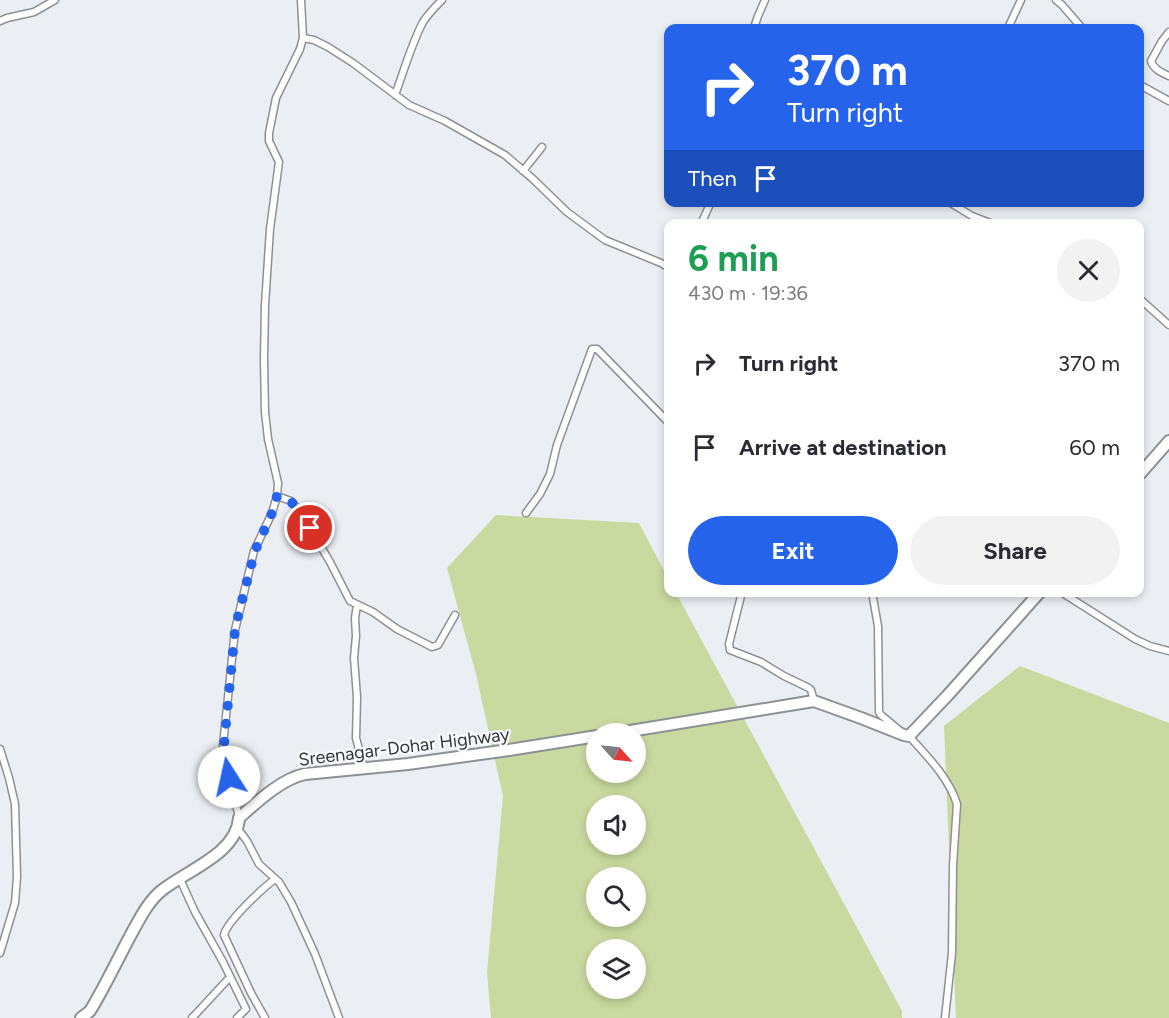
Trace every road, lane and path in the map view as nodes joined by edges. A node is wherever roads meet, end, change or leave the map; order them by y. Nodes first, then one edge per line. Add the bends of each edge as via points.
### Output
1 (55, 0) edge
2 (301, 0) edge
3 (442, 0) edge
4 (765, 0) edge
5 (1021, 0) edge
6 (1056, 0) edge
7 (0, 21) edge
8 (755, 24) edge
9 (1010, 24) edge
10 (1078, 24) edge
11 (1169, 32) edge
12 (303, 38) junction
13 (1169, 76) edge
14 (1144, 86) edge
15 (395, 95) junction
16 (1169, 100) edge
17 (542, 147) dead end
18 (523, 171) junction
19 (957, 207) edge
20 (980, 219) edge
21 (664, 264) edge
22 (1144, 303) edge
23 (1169, 325) edge
24 (664, 418) edge
25 (1169, 441) edge
26 (1144, 469) edge
27 (277, 496) junction
28 (526, 513) dead end
29 (741, 597) edge
30 (873, 597) edge
31 (1036, 597) edge
32 (1069, 597) edge
33 (357, 605) junction
34 (455, 615) dead end
35 (1169, 651) edge
36 (814, 701) junction
37 (646, 728) edge
38 (906, 736) junction
39 (586, 738) edge
40 (0, 749) edge
41 (364, 768) junction
42 (239, 823) junction
43 (180, 879) junction
44 (275, 879) junction
45 (0, 954) edge
46 (230, 977) junction
47 (257, 1003) junction
48 (246, 1009) junction
49 (81, 1018) edge
50 (192, 1018) edge
51 (237, 1018) edge
52 (265, 1018) edge
53 (339, 1018) edge
54 (945, 1018) edge

1 - 7 street via 34,12
2 - 12 street
3 - 15 street via 423,22
4 - 8 street
5 - 9 street
6 - 10 street
11 - 13 street via 1151,61
12 - 15 street via 328,47
12 - 27 street via 276,98 269,133 279,162 265,305 265,412
14 - 16 street
15 - 18 street via 483,142
17 - 18 street
18 - 21 street via 567,212 605,240
19 - 20 street
22 - 23 street
24 - 28 street via 597,349 592,349 550,474
25 - 26 main road
27 - 33 street via 296,506 350,601
27 - 42 street via 255,551 235,630 224,745
29 - 36 street via 730,650 809,688
30 - 38 street via 878,626 879,712
31 - 38 main road
32 - 35 street via 1135,639
33 - 34 street via 432,647 438,645
33 - 41 street via 357,738
36 - 37 main road
36 - 38 main road
38 - 54 street via 942,776 957,804 952,952
39 - 41 main road, Sreenagar-Dohar Highway
40 - 45 street via 15,804 17,889
41 - 42 main road, Sreenagar-Dohar Highway via 291,778 263,797
42 - 43 main road, Sreenagar-Dohar Highway via 220,851
42 - 44 street via 259,864
43 - 46 street
43 - 49 main road, Sreenagar-Dohar Highway via 161,891 146,909 95,1003
44 - 47 street via 234,918 224,935
44 - 53 street via 295,910
46 - 48 street
46 - 50 street
47 - 48 street
47 - 52 street
48 - 51 street

